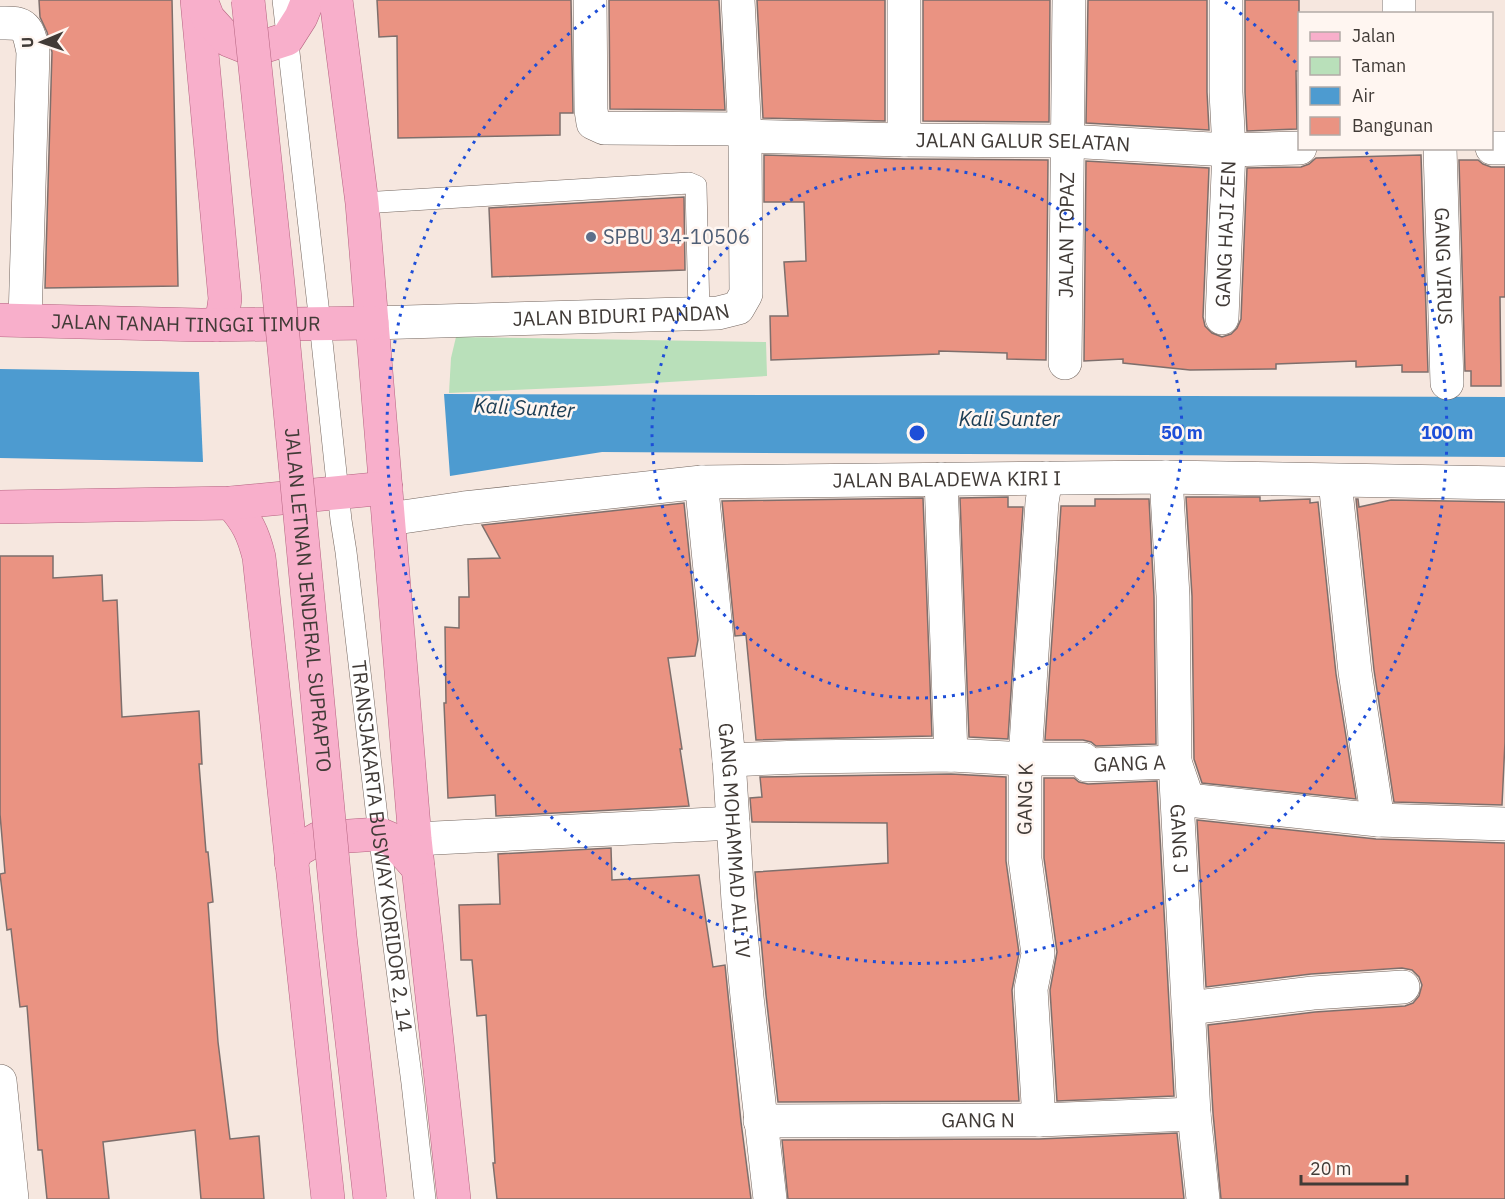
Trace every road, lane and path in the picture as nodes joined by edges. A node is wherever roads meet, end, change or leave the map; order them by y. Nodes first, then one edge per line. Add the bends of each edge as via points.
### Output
1 (199, 0) edge
2 (248, 0) edge
3 (283, 0) edge
4 (308, 0) edge
5 (336, 0) edge
6 (590, 0) edge
7 (738, 0) edge
8 (904, 0) edge
9 (1069, 0) edge
10 (1226, 0) edge
11 (0, 24) edge
12 (287, 39) junction
13 (745, 133) junction
14 (904, 140) junction
15 (1067, 141) junction
16 (1298, 148) edge
17 (1229, 150) junction
18 (1440, 150) edge
19 (362, 203) junction
20 (699, 313) junction
21 (1222, 318) dead end
22 (13, 320) edge
23 (320, 323) junction
24 (372, 323) junction
25 (216, 325) junction
26 (1065, 363) dead end
27 (1447, 383) dead end
28 (1166, 477) junction
29 (1046, 478) junction
30 (941, 479) junction
31 (1335, 481) junction
32 (702, 482) junction
33 (1505, 483) edge
34 (338, 492) junction
35 (231, 502) junction
36 (388, 503) junction
37 (0, 507) edge
38 (951, 755) junction
39 (1026, 759) junction
40 (729, 760) junction
41 (1175, 762) junction
42 (1378, 820) junction
43 (733, 823) junction
44 (1505, 824) edge
45 (379, 834) junction
46 (416, 854) junction
47 (291, 862) junction
48 (1403, 987) dead end
49 (1189, 1008) junction
50 (0, 1081) edge
51 (1194, 1114) junction
52 (1039, 1120) junction
53 (760, 1121) junction
54 (12, 1199) edge
55 (328, 1199) edge
56 (370, 1199) edge
57 (425, 1199) edge
58 (454, 1199) edge
59 (770, 1199) edge
60 (1203, 1199) edge

1 - 12 main road via 208,18 228,40 253,50
1 - 25 main road via 225,299
2 - 56 main road, JALAN LETNAN JENDERAL SUPRAPTO, bridge via 340,936
3 - 12 lane, TRANSJAKARTA BUSWAY KORIDOR 2, 14
4 - 12 main road
5 - 19 main road
6 - 13 street, JALAN GALUR SELATAN via 593,123 604,128
7 - 13 street, JALAN BIDURI PANDAN
8 - 14 street
9 - 15 street, JALAN TOPAZ
10 - 17 street, GANG HAJI ZEN
11 - 22 street via 22,25 30,35 33,52
12 - 23 lane, TRANSJAKARTA BUSWAY KORIDOR 2, 14
13 - 14 street, JALAN GALUR SELATAN
13 - 20 street, JALAN BIDURI PANDAN via 746,294 738,308
14 - 15 street, JALAN GALUR SELATAN
15 - 17 street, JALAN GALUR SELATAN
15 - 26 street, JALAN TOPAZ
16 - 17 street, JALAN GALUR SELATAN
17 - 21 street, GANG HAJI ZEN
18 - 27 street, GANG VIRUS
19 - 20 lane via 689,183 696,186
19 - 24 main road
20 - 24 street, JALAN BIDURI PANDAN
22 - 25 main road, JALAN TANAH TINGGI TIMUR
23 - 24 main road, JALAN TANAH TINGGI TIMUR
23 - 25 main road, JALAN TANAH TINGGI TIMUR
23 - 34 lane, TRANSJAKARTA BUSWAY KORIDOR 2, 14
24 - 36 main road
28 - 29 street, JALAN BALADEWA KIRI I
28 - 31 street, JALAN BALADEWA KIRI I
28 - 41 street, GANG J via 1173,596
29 - 30 street, JALAN BALADEWA KIRI I
29 - 39 street, GANG K
30 - 32 street, JALAN BALADEWA KIRI I
30 - 38 street
31 - 33 street, JALAN BALADEWA KIRI I
31 - 42 street via 1355,672
32 - 36 street, JALAN BALADEWA KIRI I via 464,508
32 - 40 street, GANG MOHAMMAD ALI IV
34 - 35 main road
34 - 36 main road
34 - 45 lane, TRANSJAKARTA BUSWAY KORIDOR 2, 14
35 - 37 main road
35 - 47 main road via 254,537 259,557
36 - 46 main road
38 - 39 street, GANG A
38 - 40 street, GANG A
39 - 41 street, GANG A via 1083,759 1087,765
39 - 52 street, GANG K via 1025,859 1038,954 1031,989
40 - 43 street, GANG MOHAMMAD ALI IV
41 - 42 street, GANG A via 1188,800
41 - 49 street, GANG J
42 - 44 street, GANG A
43 - 46 street
43 - 53 street, GANG MOHAMMAD ALI IV
45 - 46 main road
45 - 47 main road via 319,838 298,850
45 - 57 lane, TRANSJAKARTA BUSWAY KORIDOR 2, 14
46 - 58 main road
47 - 55 main road
48 - 49 street
49 - 51 street, GANG J
50 - 54 street
51 - 52 street, GANG N
51 - 60 street, GANG J
52 - 53 street, GANG N
53 - 59 street, GANG MOHAMMAD ALI IV

